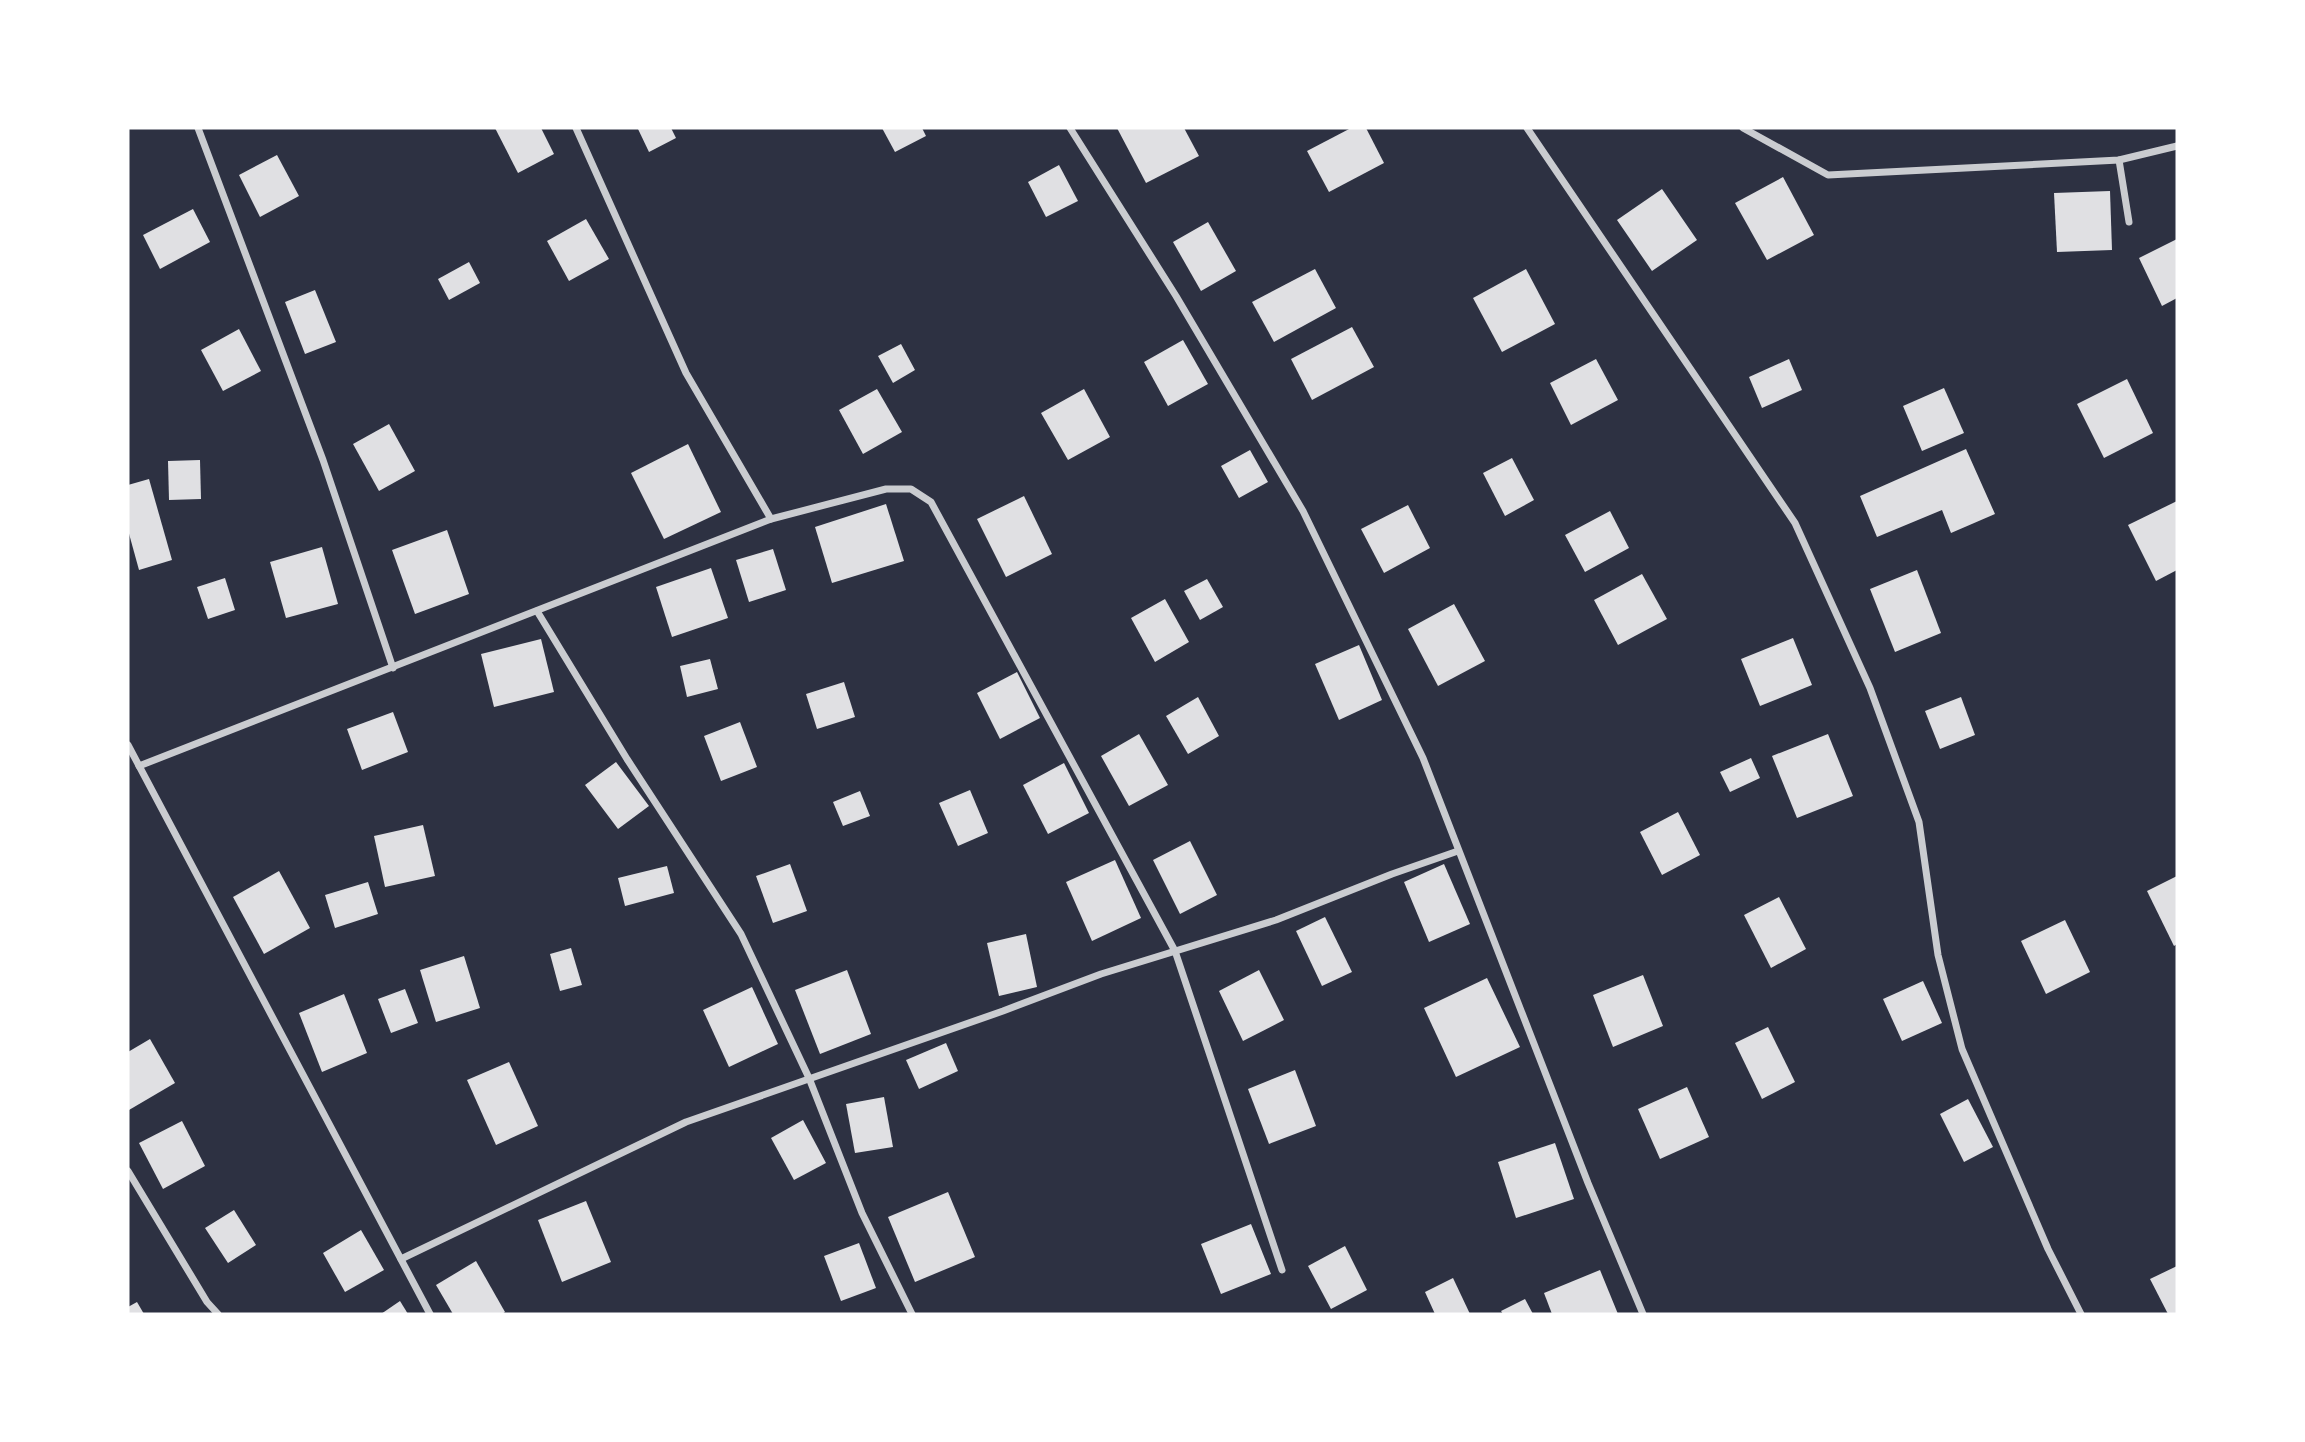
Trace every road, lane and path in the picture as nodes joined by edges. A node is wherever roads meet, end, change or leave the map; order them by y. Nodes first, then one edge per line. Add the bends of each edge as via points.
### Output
1 (198, 128) edge
2 (576, 128) edge
3 (1070, 128) edge
4 (1527, 128) edge
5 (1743, 128) edge
6 (2177, 146) edge
7 (2119, 160) junction
8 (2129, 222) dead end
9 (771, 519) junction
10 (537, 611) junction
11 (393, 668) junction
12 (128, 745) edge
13 (139, 766) junction
14 (1458, 852) junction
15 (1175, 951) junction
16 (809, 1078) junction
17 (128, 1171) edge
18 (401, 1259) junction
19 (1282, 1270) dead end
20 (218, 1314) edge
21 (430, 1314) edge
22 (912, 1314) edge
23 (1643, 1314) edge
24 (2081, 1314) edge

1 - 11 street via 323,460
2 - 9 street via 686,373
3 - 14 street via 1303,511 1423,758
4 - 24 street via 1795,523 1870,688 1919,822 1938,955 1962,1049
5 - 7 street via 1828,175
6 - 7 street
7 - 8 street
9 - 10 street
9 - 15 street via 886,489 911,489 931,502
10 - 11 street
10 - 16 street via 626,759 741,934
11 - 13 street
12 - 13 street
13 - 18 street
14 - 15 street via 1276,920
14 - 23 street
15 - 16 street
15 - 19 street
16 - 18 street via 686,1122
16 - 22 street via 862,1213
17 - 20 street
18 - 21 street

